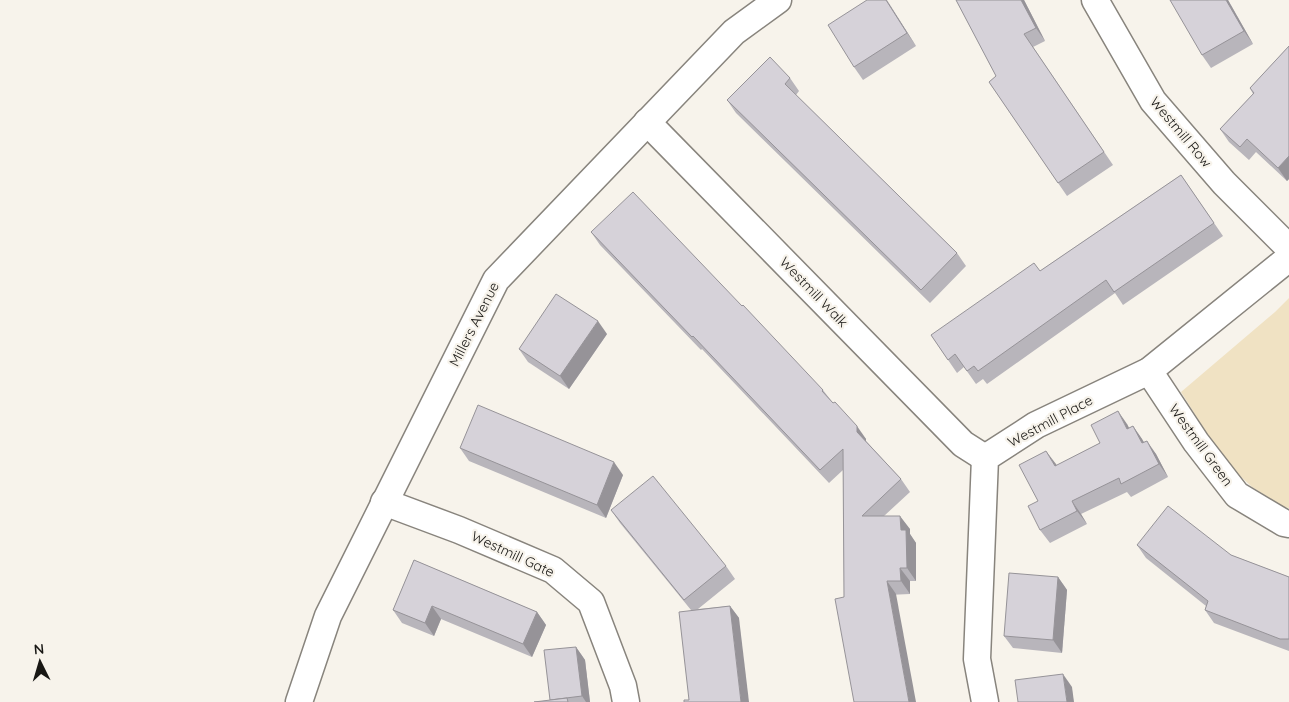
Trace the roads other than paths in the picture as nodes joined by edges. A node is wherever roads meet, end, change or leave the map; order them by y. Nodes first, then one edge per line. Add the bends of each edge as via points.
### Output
1 (778, 0) edge
2 (1095, 0) edge
3 (647, 122) junction
4 (1289, 248) edge
5 (1289, 258) edge
6 (1150, 371) junction
7 (985, 458) junction
8 (384, 502) junction
9 (1289, 524) edge
10 (299, 702) edge
11 (626, 702) edge
12 (985, 702) edge

1 - 3 street, Millers Avenue via 734,32
2 - 4 street, Westmill Row via 1153,101 1224,183
3 - 7 street, Westmill Walk via 963,444
3 - 8 street, Millers Avenue via 496,280
5 - 6 street, Westmill Place
6 - 7 street, Westmill Place via 1036,425
6 - 9 street, Westmill Green via 1196,442 1237,495
7 - 12 street via 977,659
8 - 10 street, Millers Avenue via 328,616
8 - 11 street, Westmill Gate via 553,570 591,602

